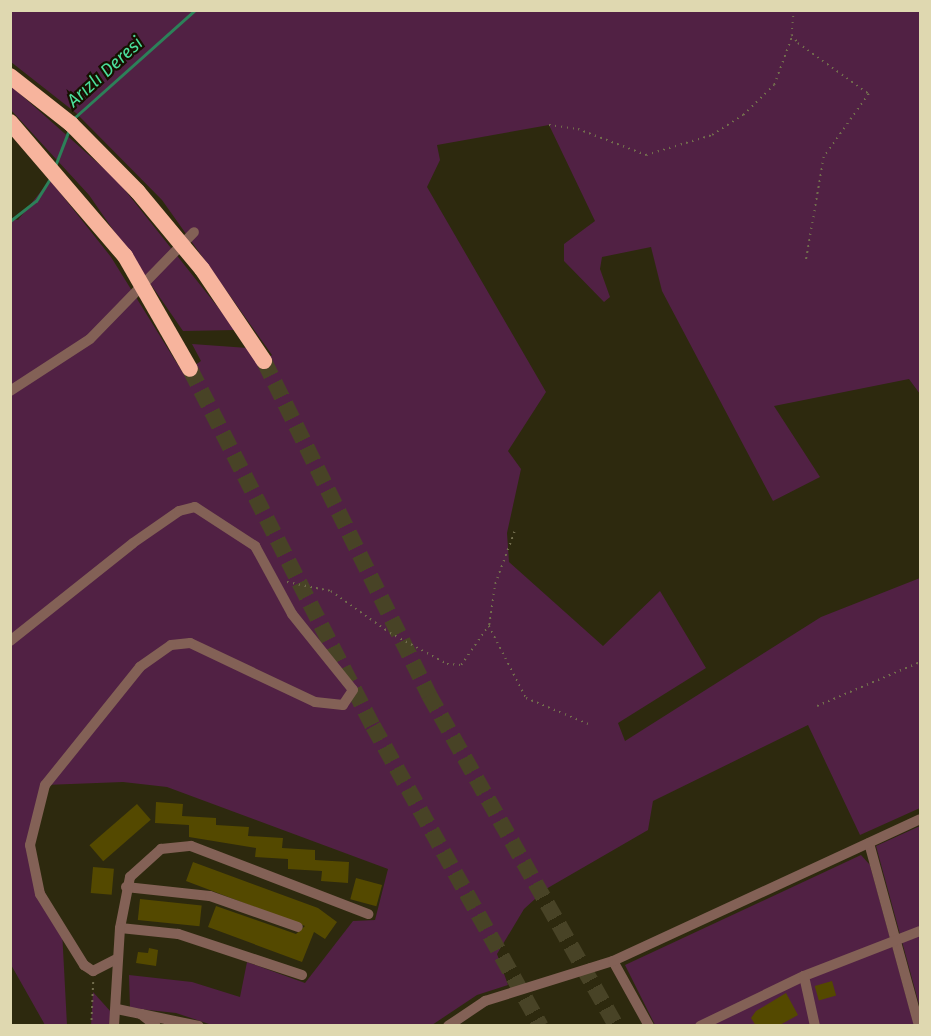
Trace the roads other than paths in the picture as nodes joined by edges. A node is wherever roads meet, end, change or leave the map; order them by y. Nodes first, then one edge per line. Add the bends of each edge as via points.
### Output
1 (10, 76) edge
2 (10, 122) edge
3 (195, 232) dead end
4 (264, 361) tunnel mouth
5 (190, 369) tunnel mouth
6 (10, 391) edge
7 (10, 640) edge
8 (921, 819) edge
9 (869, 843) junction
10 (126, 887) junction
11 (368, 914) dead end
12 (298, 927) dead end
13 (120, 928) junction
14 (921, 931) edge
15 (896, 941) junction
16 (118, 958) junction
17 (613, 961) junction
18 (302, 975) dead end
19 (804, 976) junction
20 (117, 1009) junction
21 (141, 1014) junction
22 (114, 1026) edge
23 (156, 1026) edge
24 (199, 1026) edge
25 (448, 1026) edge
26 (650, 1026) edge
27 (700, 1026) edge
28 (815, 1026) edge
29 (919, 1026) edge

1 - 4 highway via 71,124 138,192 202,269
2 - 5 highway via 113,240
3 - 6 street via 90,339
7 - 16 street via 186,507 203,510 247,538 265,559 274,584 308,636 350,684 350,702 315,702 203,646 171,645 140,667 40,795 30,845 34,878 72,948 93,971
8 - 9 street
9 - 15 street
9 - 17 street
10 - 11 street via 148,856 178,845 191,846
10 - 12 street via 210,896
10 - 13 street
13 - 16 street
13 - 18 street via 178,934
14 - 15 street
15 - 19 street
15 - 29 street
16 - 20 street
17 - 25 street via 485,1001
17 - 26 street
19 - 27 street
19 - 28 street
20 - 21 street
20 - 22 street
21 - 23 street
21 - 24 street

